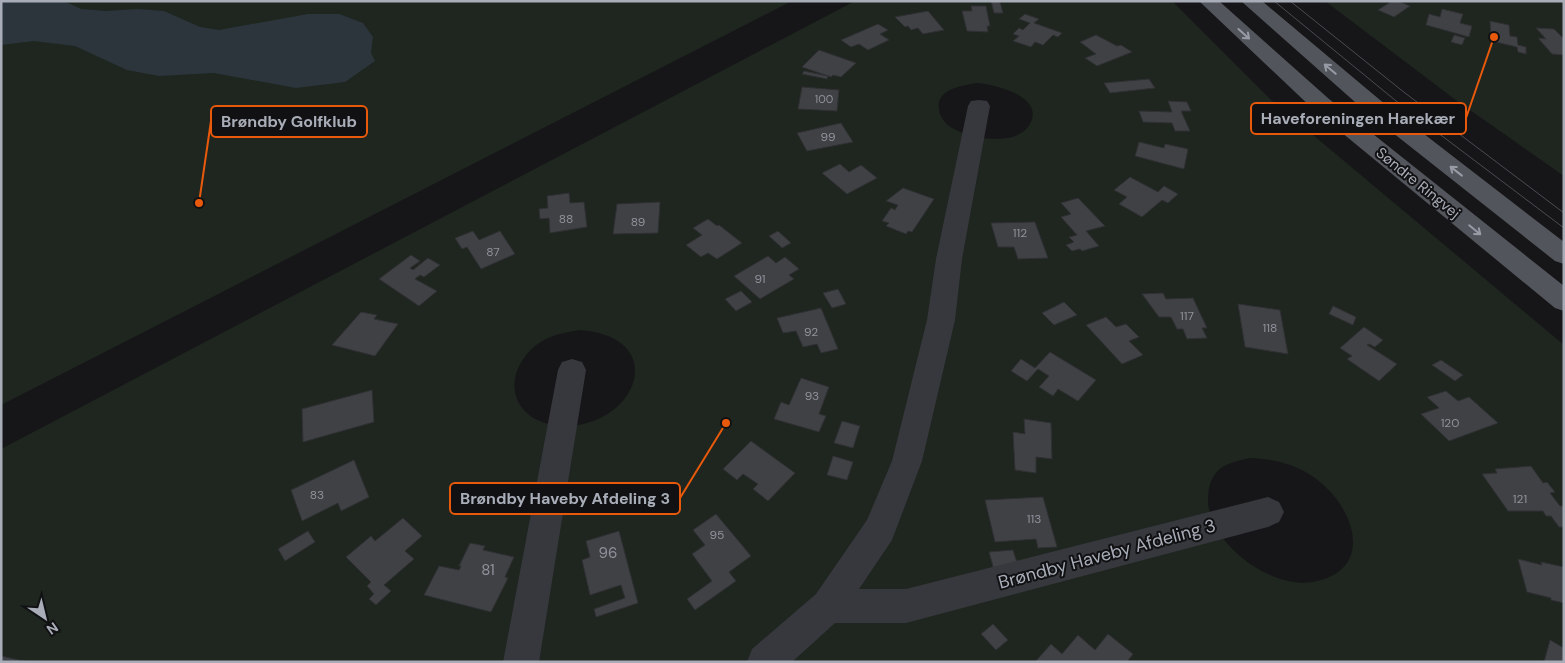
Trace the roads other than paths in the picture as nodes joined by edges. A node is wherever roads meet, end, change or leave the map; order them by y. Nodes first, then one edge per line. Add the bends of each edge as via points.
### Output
1 (1208, 1) edge
2 (1250, 1) edge
3 (979, 106) dead end
4 (1564, 255) edge
5 (1564, 301) edge
6 (572, 370) dead end
7 (1268, 512) dead end
8 (828, 606) junction
9 (521, 662) edge
10 (765, 662) edge

1 -> 5 main road, Søndre Ringvej via 1321,104
4 -> 2 main road via 1372,105
3 - 8 street via 940,320 907,460 880,529
6 - 9 street
7 - 8 street, Brøndby Haveby Afdeling 3 via 906,606
8 - 10 street

